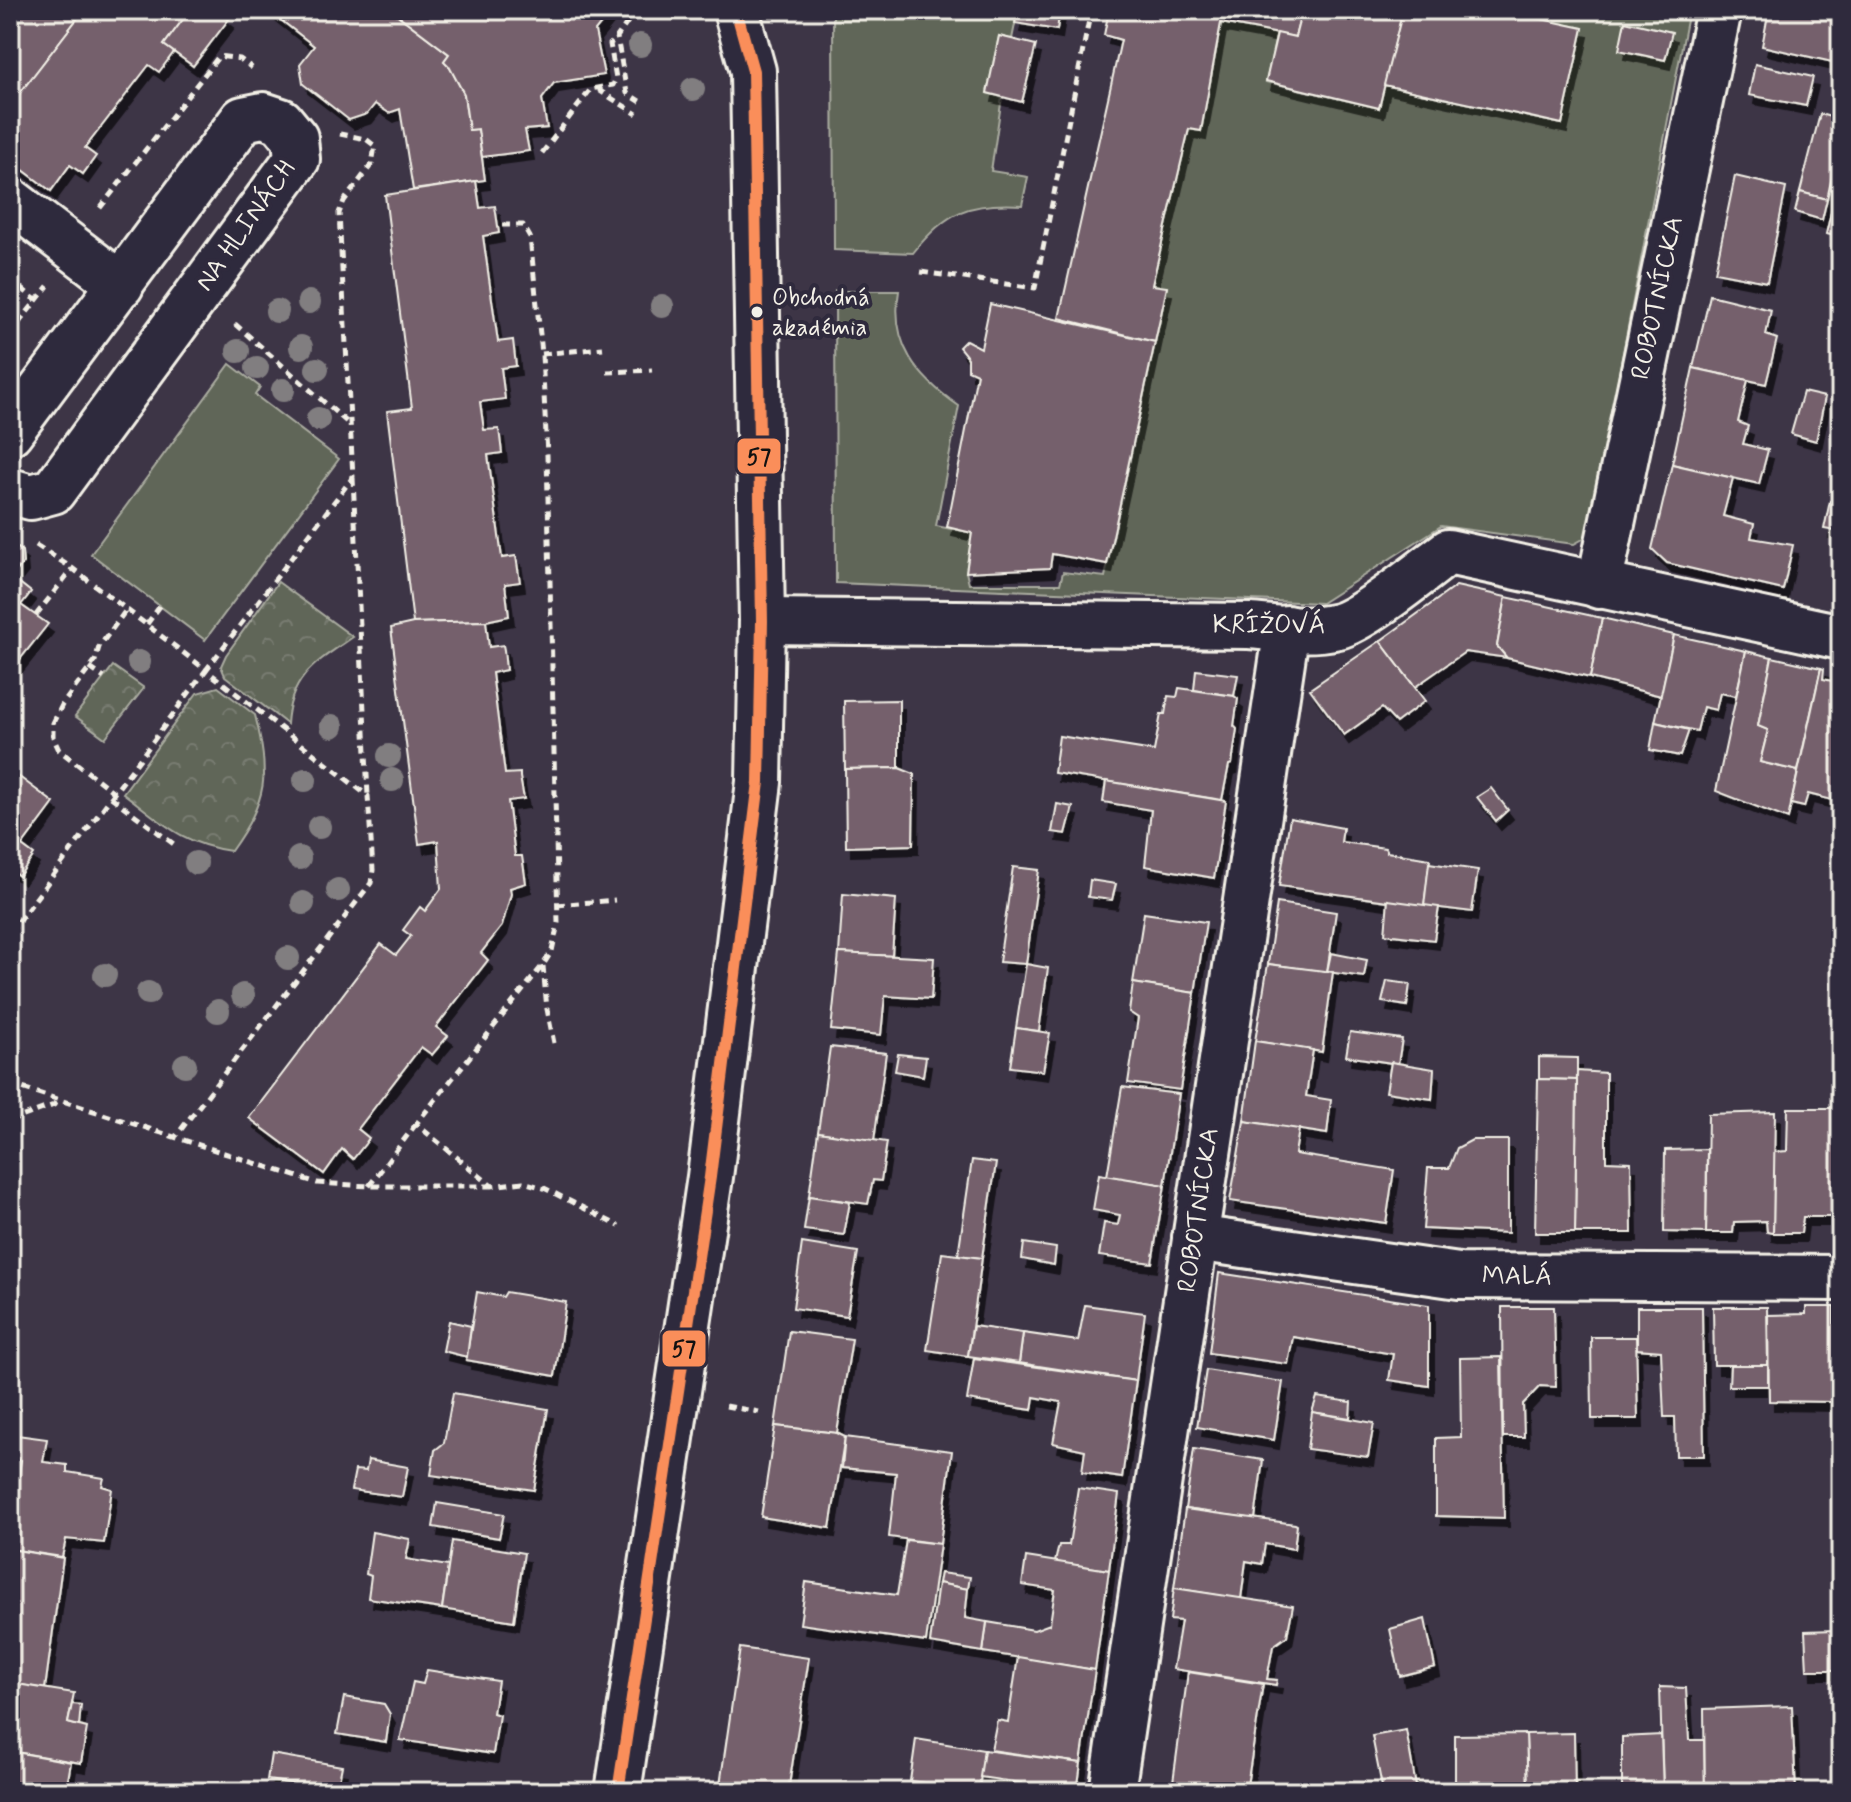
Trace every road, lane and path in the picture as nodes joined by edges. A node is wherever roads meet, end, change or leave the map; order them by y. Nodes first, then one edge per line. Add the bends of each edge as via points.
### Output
1 (636, 10) edge
2 (736, 10) edge
3 (771, 10) edge
4 (1091, 10) edge
5 (1719, 10) edge
6 (617, 37) junction
7 (753, 71) junction
8 (600, 88) junction
9 (641, 102) dead end
10 (637, 114) dead end
11 (542, 153) dead end
12 (372, 164) dead end
13 (10, 200) edge
14 (502, 225) dead end
15 (921, 272) dead end
16 (10, 279) edge
17 (121, 285) junction
18 (200, 293) junction
19 (10, 334) edge
20 (603, 348) dead end
21 (542, 354) junction
22 (652, 370) dead end
23 (607, 372) dead end
24 (349, 423) junction
25 (10, 432) edge
26 (353, 477) junction
27 (10, 491) edge
28 (31, 542) dead end
29 (72, 568) junction
30 (1599, 586) junction
31 (160, 606) dead end
32 (126, 609) junction
33 (36, 615) dead end
34 (762, 621) junction
35 (146, 625) junction
36 (1287, 628) junction
37 (1841, 637) edge
38 (90, 668) junction
39 (206, 670) junction
40 (104, 678) dead end
41 (113, 795) junction
42 (368, 796) junction
43 (175, 845) dead end
44 (615, 900) dead end
45 (557, 905) junction
46 (10, 933) edge
47 (543, 965) junction
48 (555, 1048) dead end
49 (10, 1084) edge
50 (57, 1099) junction
51 (10, 1121) edge
52 (416, 1124) junction
53 (176, 1136) junction
54 (369, 1186) junction
55 (492, 1186) junction
56 (619, 1226) dead end
57 (1195, 1238) junction
58 (1841, 1278) edge
59 (726, 1406) dead end
60 (759, 1412) dead end
61 (618, 1792) edge
62 (1112, 1792) edge

1 - 6 path
2 - 7 street
3 - 7 street
4 - 15 path via 1035,288
5 - 30 street, ROBOTNÍCKA
6 - 8 path via 610,44 616,78 613,85
6 - 9 path via 627,93
7 - 34 street
8 - 10 path
8 - 11 path via 591,89
12 - 24 path via 339,213
13 - 17 street
14 - 21 path via 523,225 530,237
16 - 19 path via 36,300
17 - 18 street, NA HLINÁCH via 243,119 263,115 281,121 295,138 297,159
17 - 25 street, NA HLINÁCH
18 - 24 path
18 - 27 street, NA HLINÁCH via 53,491 31,497
20 - 21 path
21 - 45 path
22 - 23 path
24 - 26 path
26 - 39 path
26 - 42 path
28 - 29 path
29 - 32 path
29 - 33 path
30 - 36 street, KRÍŽOVÁ via 1448,552 1341,625
30 - 37 street, KRÍŽOVÁ
31 - 35 path
32 - 35 path
32 - 38 path
34 - 36 street, KRÍŽOVÁ
34 - 61 street via 759,782 739,960
35 - 39 path
36 - 57 street, ROBOTNÍCKA
38 - 40 path
38 - 41 path via 62,705 53,737 59,750
39 - 41 path
39 - 42 path
41 - 43 path
41 - 46 path
42 - 53 path via 371,883
44 - 45 path
45 - 47 path via 557,937
47 - 48 path
47 - 52 path
49 - 50 path
50 - 51 path via 54,1105
50 - 53 path
52 - 54 path
52 - 55 path
53 - 54 path via 317,1183
54 - 55 path
55 - 56 path via 523,1182 544,1188
57 - 58 street, MALÁ via 1459,1276
57 - 62 street, ROBOTNÍCKA
59 - 60 path

